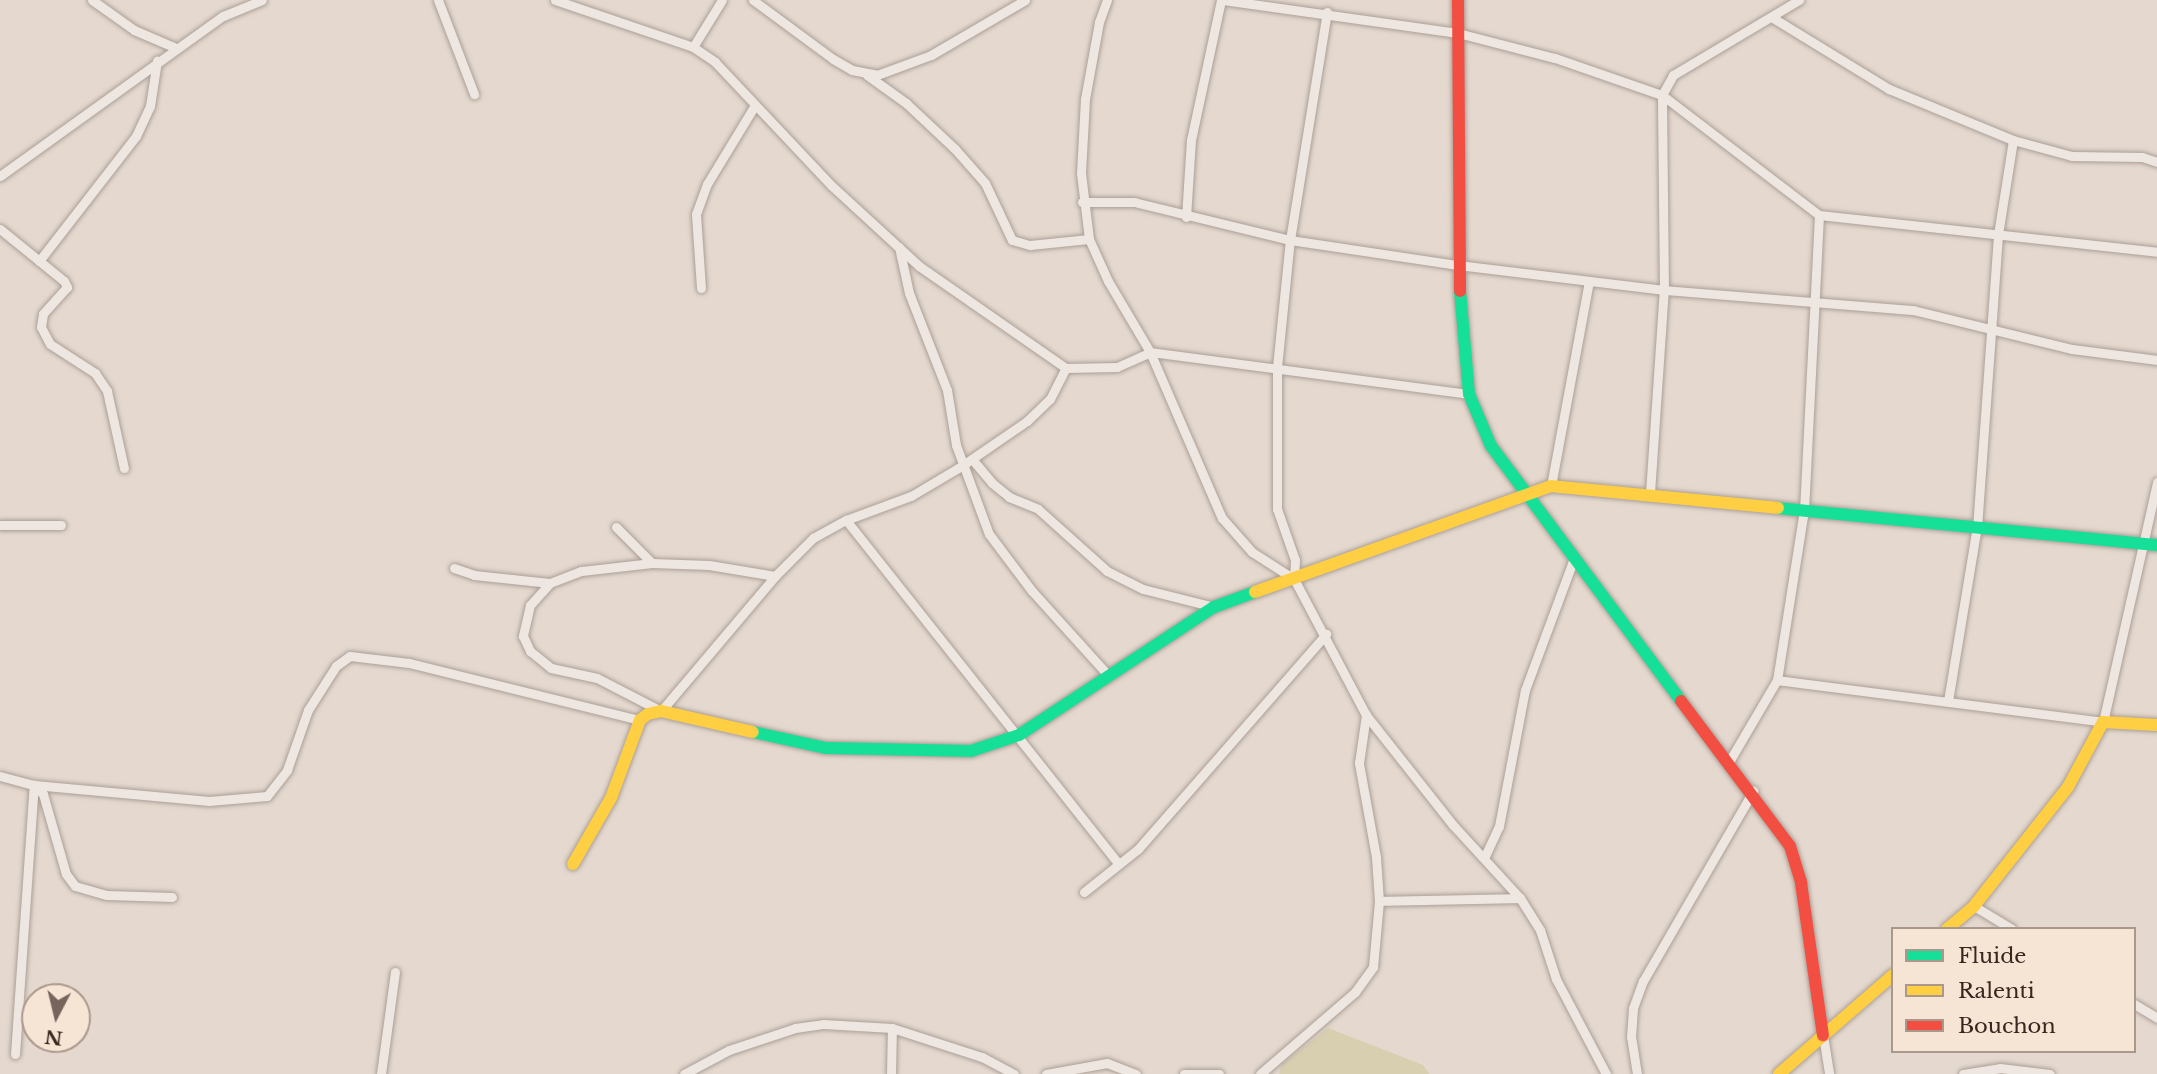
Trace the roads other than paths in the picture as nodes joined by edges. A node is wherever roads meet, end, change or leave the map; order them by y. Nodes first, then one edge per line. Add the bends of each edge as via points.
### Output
1 (92, 0) edge
2 (261, 0) edge
3 (438, 0) edge
4 (555, 0) edge
5 (722, 0) edge
6 (753, 0) edge
7 (1026, 0) edge
8 (1107, 0) edge
9 (1222, 0) edge
10 (1458, 0) edge
11 (1799, 0) edge
12 (1248, 1) edge
13 (583, 4) edge
14 (1327, 12) junction
15 (1773, 18) junction
16 (1458, 33) junction
17 (693, 47) junction
18 (176, 48) junction
19 (157, 61) junction
20 (865, 74) junction
21 (474, 94) dead end
22 (1662, 95) junction
23 (755, 104) junction
24 (2013, 140) junction
25 (2157, 162) edge
26 (1, 174) edge
27 (1082, 202) junction
28 (1819, 215) junction
29 (1186, 217) junction
30 (0, 229) edge
31 (1998, 235) junction
32 (1089, 239) junction
33 (1290, 240) junction
34 (899, 247) junction
35 (2157, 252) edge
36 (39, 261) junction
37 (1458, 265) junction
38 (1588, 281) junction
39 (701, 288) dead end
40 (1664, 290) junction
41 (1816, 304) junction
42 (1991, 327) junction
43 (1150, 352) junction
44 (2157, 360) edge
45 (1277, 367) junction
46 (1066, 368) junction
47 (1469, 394) junction
48 (972, 459) junction
49 (963, 465) junction
50 (124, 468) dead end
51 (2157, 482) edge
52 (1551, 486) junction
53 (1650, 493) junction
54 (1527, 495) junction
55 (1804, 510) junction
56 (846, 520) junction
57 (0, 525) edge
58 (61, 525) dead end
59 (1977, 526) junction
60 (616, 527) dead end
61 (2142, 544) junction
62 (2157, 545) edge
63 (1574, 558) junction
64 (652, 563) junction
65 (454, 568) dead end
66 (775, 576) junction
67 (1294, 579) junction
68 (550, 583) junction
69 (1214, 607) junction
70 (1326, 634) junction
71 (1108, 675) junction
72 (1777, 680) junction
73 (1948, 702) junction
74 (661, 711) junction
75 (1366, 715) junction
76 (640, 720) junction
77 (2104, 722) junction
78 (2157, 725) edge
79 (1019, 735) junction
80 (1730, 760) junction
81 (0, 776) edge
82 (34, 785) junction
83 (1753, 790) junction
84 (1485, 856) junction
85 (573, 864) dead end
86 (1119, 864) junction
87 (1084, 892) dead end
88 (172, 897) dead end
89 (1520, 898) junction
90 (1379, 901) junction
91 (1974, 906) junction
92 (1949, 927) edge
93 (2009, 927) edge
94 (395, 972) dead end
95 (1891, 977) edge
96 (2136, 1005) edge
97 (2157, 1018) edge
98 (892, 1028) junction
99 (1822, 1035) junction
100 (15, 1054) dead end
101 (381, 1074) edge
102 (684, 1074) edge
103 (891, 1074) edge
104 (1013, 1074) edge
105 (1046, 1074) edge
106 (1136, 1074) edge
107 (1184, 1074) edge
108 (1219, 1074) edge
109 (1260, 1074) edge
110 (1606, 1074) edge
111 (1637, 1074) edge
112 (1779, 1074) edge
113 (1829, 1074) edge
114 (1963, 1074) edge
115 (2050, 1074) edge

1 - 18 street via 134,30
2 - 18 street via 239,7
3 - 21 street
4 - 13 street
5 - 17 street
6 - 20 street via 833,59
7 - 20 street via 932,55 887,73
8 - 27 street via 1085,99
9 - 12 street
9 - 29 street via 1191,140
10 - 16 street
11 - 15 street
12 - 14 street
13 - 17 street
14 - 16 street
14 - 33 street
15 - 22 street via 1672,75
15 - 24 street via 1889,89
16 - 22 street via 1555,58
16 - 37 street
17 - 23 street via 715,62
18 - 19 street
19 - 26 street
19 - 36 street via 150,106 136,136
20 - 32 street via 906,103 956,149 985,183 1012,240 1030,245
22 - 28 street
22 - 40 street
23 - 34 street via 832,186
23 - 39 street via 707,184 696,214
24 - 25 street via 2072,156 2142,157
24 - 31 street
27 - 29 street via 1134,202
27 - 32 street
28 - 31 street
28 - 41 street
29 - 33 street
30 - 36 street
31 - 35 street
31 - 42 street
32 - 43 street
33 - 37 street
33 - 45 street
34 - 46 street
34 - 49 street via 909,293 947,390 952,432
36 - 50 street via 66,287 43,314 41,327 50,344 95,373 107,391
37 - 38 street
37 - 47 street
38 - 40 street
38 - 52 street
40 - 41 street
40 - 53 street
41 - 42 street via 1913,310
41 - 55 street
42 - 44 street via 2073,349
42 - 59 street
43 - 45 street
43 - 46 street via 1117,366
43 - 67 street via 1222,518 1252,552
45 - 47 street
45 - 67 street via 1278,509 1295,560
46 - 48 street via 1050,399
47 - 54 street via 1491,446
48 - 49 street
48 - 69 street via 1009,497 1038,509 1107,570 1143,589
49 - 56 street via 911,496
49 - 71 street via 984,523 1003,557
51 - 61 street
52 - 53 street
52 - 54 street
53 - 55 street
54 - 63 street
54 - 67 street
55 - 59 street
55 - 72 street
56 - 66 street via 813,538
56 - 79 street
57 - 58 street
59 - 61 street
59 - 73 street
60 - 64 street
61 - 62 street
61 - 77 street
63 - 80 street
63 - 84 street via 1525,690 1499,827
64 - 66 street via 709,565
64 - 68 street via 581,571
65 - 68 street via 474,575
66 - 74 street
67 - 69 street
67 - 70 street
68 - 74 street via 530,605 523,636 530,651 551,668 597,678
69 - 71 street
70 - 75 street
70 - 86 street via 1138,849
71 - 79 street
72 - 73 street
72 - 80 street
73 - 77 street
74 - 76 street
74 - 79 street via 825,747 971,751
75 - 84 street via 1453,825
75 - 90 street via 1359,763
76 - 82 street via 426,667 350,656 336,666 308,710 287,770 267,796 209,801
76 - 85 street via 611,797
77 - 78 street
77 - 91 street via 2068,787
79 - 86 street
80 - 83 street
81 - 82 street
82 - 88 street via 45,800 66,874 75,886 118,896
82 - 100 street
83 - 99 street via 1790,846 1801,883
83 - 111 street via 1643,981 1633,1008 1631,1037
84 - 89 street
86 - 87 street
89 - 90 street
89 - 110 street via 1540,930 1556,979
90 - 109 street via 1373,967 1355,992
91 - 92 street
91 - 93 street
94 - 101 street
95 - 99 street
96 - 97 street
98 - 102 street via 795,1028 729,1050
98 - 103 street
98 - 104 street via 982,1057
99 - 112 street
99 - 113 street
105 - 106 street via 1107,1063
107 - 108 street
114 - 115 street via 2000,1068

